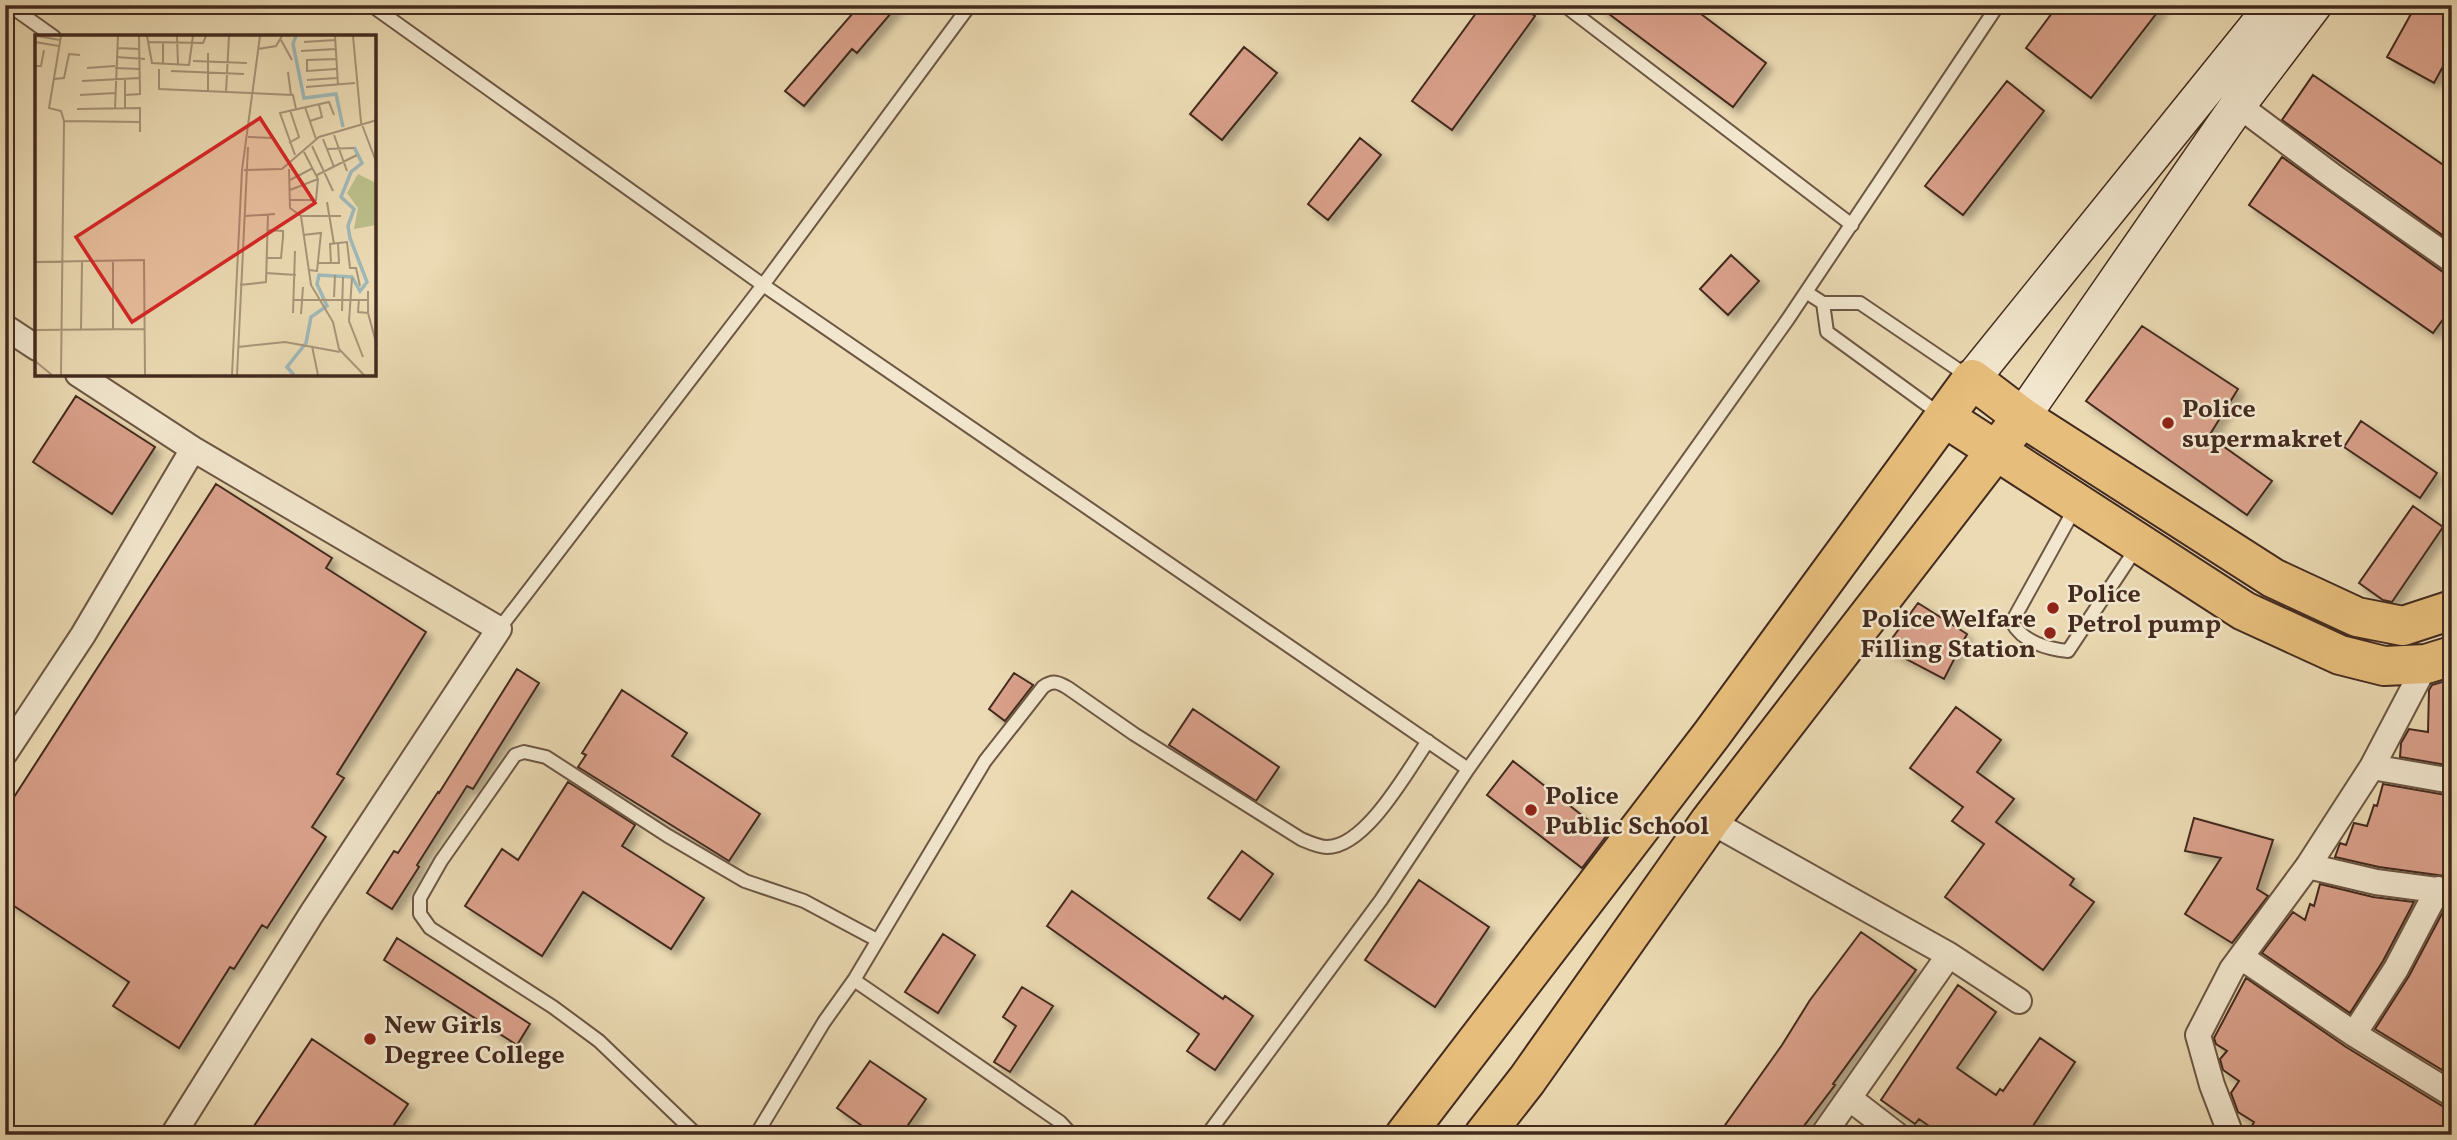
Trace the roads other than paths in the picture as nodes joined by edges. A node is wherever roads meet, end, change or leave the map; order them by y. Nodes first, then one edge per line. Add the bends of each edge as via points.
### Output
1 (9, 5) edge
2 (371, 5) edge
3 (970, 5) edge
4 (1564, 5) edge
5 (1998, 5) edge
6 (2274, 5) edge
7 (2314, 5) edge
8 (51, 35) edge
9 (2238, 105) junction
10 (1852, 226) junction
11 (2452, 260) edge
12 (763, 285) junction
13 (1806, 292) junction
14 (1823, 303) junction
15 (5, 327) edge
16 (35, 347) edge
17 (81, 376) edge
18 (1972, 379) junction
19 (1944, 417) junction
20 (2022, 417) junction
21 (193, 449) junction
22 (1998, 451) junction
23 (2077, 503) junction
24 (2140, 544) junction
25 (2452, 610) edge
26 (499, 629) junction
27 (2439, 660) edge
28 (1427, 741) junction
29 (5, 753) edge
30 (2372, 767) junction
31 (1468, 769) junction
32 (2452, 781) edge
33 (1710, 821) junction
34 (2308, 866) junction
35 (2445, 890) edge
36 (877, 940) junction
37 (1949, 956) junction
38 (2241, 957) junction
39 (854, 980) junction
40 (2019, 1001) dead end
41 (2354, 1034) junction
42 (2452, 1094) edge
43 (1849, 1098) junction
44 (173, 1135) edge
45 (697, 1135) edge
46 (756, 1135) edge
47 (1072, 1135) edge
48 (1207, 1135) edge
49 (1405, 1135) edge
50 (1484, 1135) edge
51 (1824, 1135) edge
52 (1897, 1135) edge
53 (2231, 1135) edge

1 - 8 lane
2 - 12 lane
3 - 12 lane
4 - 10 lane
5 - 10 lane
6 - 18 main road
7 - 9 main road
9 - 11 street
9 - 20 main road
10 - 13 lane
12 - 26 lane
12 - 28 lane
13 - 14 lane
13 - 31 lane
14 - 18 lane via 1860,303
14 - 19 lane via 1828,332
15 - 16 street
17 - 21 street
18 - 19 main road
18 - 20 main road
19 - 22 main road
19 - 49 main road via 1712,734
20 - 22 main road
20 - 25 main road via 2273,578 2357,617 2403,626
21 - 26 street
21 - 29 street via 83,635
22 - 23 main road
22 - 33 main road
23 - 24 main road
23 - 24 lane via 2012,622 2017,632 2052,649 2068,651
24 - 27 main road via 2244,611 2340,655 2384,666
26 - 44 street
27 - 30 street
28 - 31 lane
28 - 36 lane via 1378,814 1347,843 1326,847 1301,839 1068,688 1049,683 985,761
30 - 32 street
30 - 34 street
31 - 48 lane via 1381,900
33 - 37 street
33 - 50 main road
34 - 35 street via 2376,882
34 - 38 street
35 - 41 street
36 - 39 lane
36 - 45 lane via 804,901 745,881 546,757 524,752 515,755 441,861 420,898 419,914 430,928 599,1041
37 - 40 street
37 - 43 street
38 - 41 street
38 - 53 street via 2198,1035
39 - 46 lane
39 - 47 lane via 1060,1122
41 - 42 street
43 - 51 street
43 - 52 street

